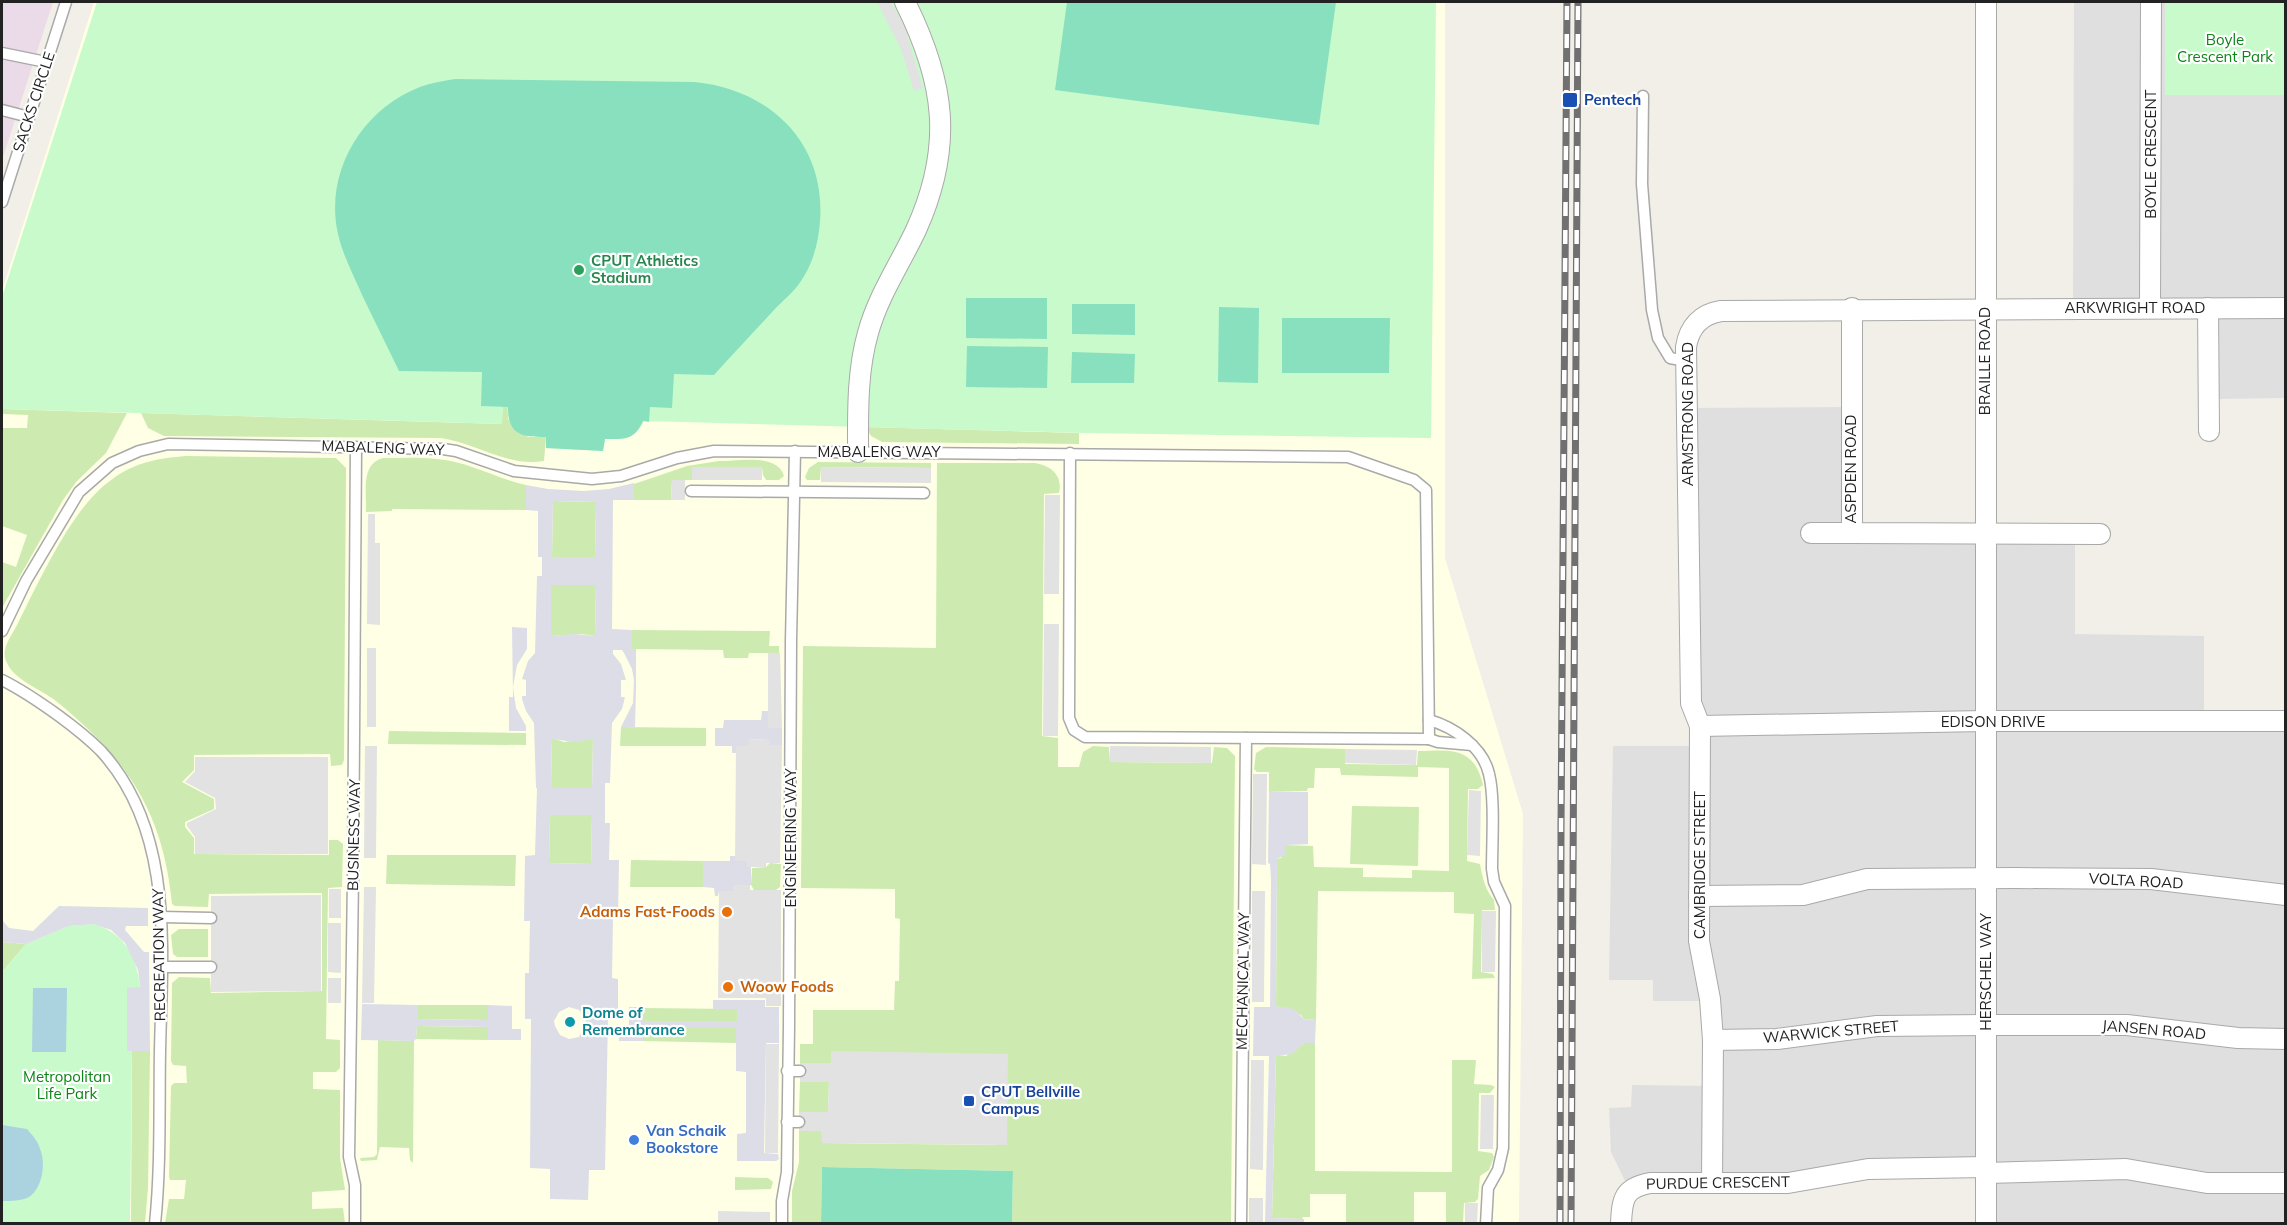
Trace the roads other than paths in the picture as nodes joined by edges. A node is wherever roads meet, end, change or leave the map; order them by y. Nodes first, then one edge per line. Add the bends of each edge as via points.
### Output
1 (66, 2) edge
2 (906, 2) edge
3 (1986, 2) edge
4 (2151, 2) edge
5 (2, 53) edge
6 (46, 62) junction
7 (1643, 96) dead end
8 (2, 110) edge
9 (29, 117) junction
10 (2, 202) edge
11 (2285, 305) edge
12 (2150, 307) junction
13 (1852, 308) junction
14 (2208, 308) junction
15 (1985, 309) junction
16 (1686, 361) junction
17 (2209, 431) dead end
18 (356, 447) junction
19 (795, 451) junction
20 (858, 452) junction
21 (1070, 453) junction
22 (691, 490) dead end
23 (793, 491) junction
24 (924, 493) dead end
25 (1811, 533) dead end
26 (1852, 533) junction
27 (1985, 534) junction
28 (2100, 534) dead end
29 (2, 632) edge
30 (2, 680) edge
31 (1429, 720) junction
32 (1985, 721) junction
33 (2286, 721) edge
34 (1700, 726) junction
35 (1246, 738) junction
36 (1429, 739) junction
37 (1472, 746) junction
38 (1986, 879) junction
39 (2286, 895) edge
40 (1699, 896) junction
41 (161, 917) junction
42 (211, 918) dead end
43 (161, 967) junction
44 (211, 967) dead end
45 (1986, 1025) junction
46 (2286, 1039) edge
47 (1713, 1040) junction
48 (788, 1071) junction
49 (800, 1071) dead end
50 (787, 1122) junction
51 (799, 1122) dead end
52 (1986, 1170) junction
53 (1712, 1183) junction
54 (2286, 1183) edge
55 (155, 1224) edge
56 (355, 1224) edge
57 (782, 1224) edge
58 (1241, 1224) edge
59 (1486, 1224) edge
60 (1621, 1224) edge
61 (1986, 1224) edge

1 - 6 lane, SACKS CIRCLE
2 - 20 street via 933,73 940,145 935,178 916,230 886,285 867,334
3 - 15 street, BRAILLE ROAD
4 - 12 street, BOYLE CRESCENT
5 - 6 lane
6 - 9 lane, SACKS CIRCLE
7 - 16 lane via 1641,184 1652,310 1658,338 1670,358
8 - 9 lane
9 - 10 lane, SACKS CIRCLE
11 - 14 street, ARKWRIGHT ROAD
12 - 14 street, ARKWRIGHT ROAD
12 - 15 street, ARKWRIGHT ROAD
13 - 15 street, ARMSTRONG ROAD
13 - 16 street, ARMSTRONG ROAD via 1713,312 1699,320 1690,332
13 - 26 street, ASPDEN ROAD
14 - 17 street
15 - 27 street, BRAILLE ROAD
16 - 34 street, ARMSTRONG ROAD via 1691,703
18 - 19 lane, MABALENG WAY via 443,449 514,471 592,479 621,476 714,451
18 - 29 lane, MABALENG WAY via 168,444 112,463 80,492 26,581
18 - 56 lane, BUSINESS WAY via 349,1145
19 - 20 lane, MABALENG WAY
19 - 23 lane, ENGINEERING WAY
20 - 21 lane, MABALENG WAY
21 - 31 lane, MABALENG WAY via 1348,457 1422,485 1427,498
21 - 35 lane via 1069,718 1074,730 1085,737
22 - 23 lane
23 - 24 lane
23 - 48 lane, ENGINEERING WAY via 786,805
25 - 26 street
26 - 27 street, ASPDEN ROAD
27 - 28 street, ASPDEN ROAD
27 - 32 street, BRAILLE ROAD
30 - 41 lane, RECREATION WAY via 84,735 117,772 149,840
31 - 36 lane, MABALENG WAY
31 - 37 lane via 1451,728
32 - 33 street, EDISON DRIVE
32 - 34 street, EDISON DRIVE
32 - 38 street, HERSCHEL WAY
34 - 40 street, CAMBRIDGE STREET
35 - 36 lane
35 - 58 lane, MECHANICAL WAY
36 - 37 lane
37 - 59 lane via 1489,772 1492,868 1505,906 1503,1149 1488,1188
38 - 39 street, VOLTA ROAD via 2151,879
38 - 40 street, VOLTA ROAD via 1867,879 1803,895
38 - 45 street, HERSCHEL WAY
40 - 47 street, CAMBRIDGE STREET via 1699,941
41 - 42 lane
41 - 43 lane, RECREATION WAY
43 - 44 lane
43 - 55 lane, RECREATION WAY
45 - 46 street, JANSEN ROAD via 2127,1025 2238,1038
45 - 47 street, WARWICK STREET via 1877,1026 1777,1039
45 - 52 street, HERSCHEL WAY
47 - 53 street, CAMBRIDGE STREET
48 - 49 lane
48 - 50 lane, ENGINEERING WAY
50 - 51 lane
50 - 57 lane, ENGINEERING WAY
52 - 53 street, PURDUE CRESCENT via 1868,1169 1788,1183
52 - 54 street, PURDUE CRESCENT via 2126,1169 2207,1183
52 - 61 street, HERSCHEL WAY
53 - 60 street, PURDUE CRESCENT via 1635,1186 1621,1206

